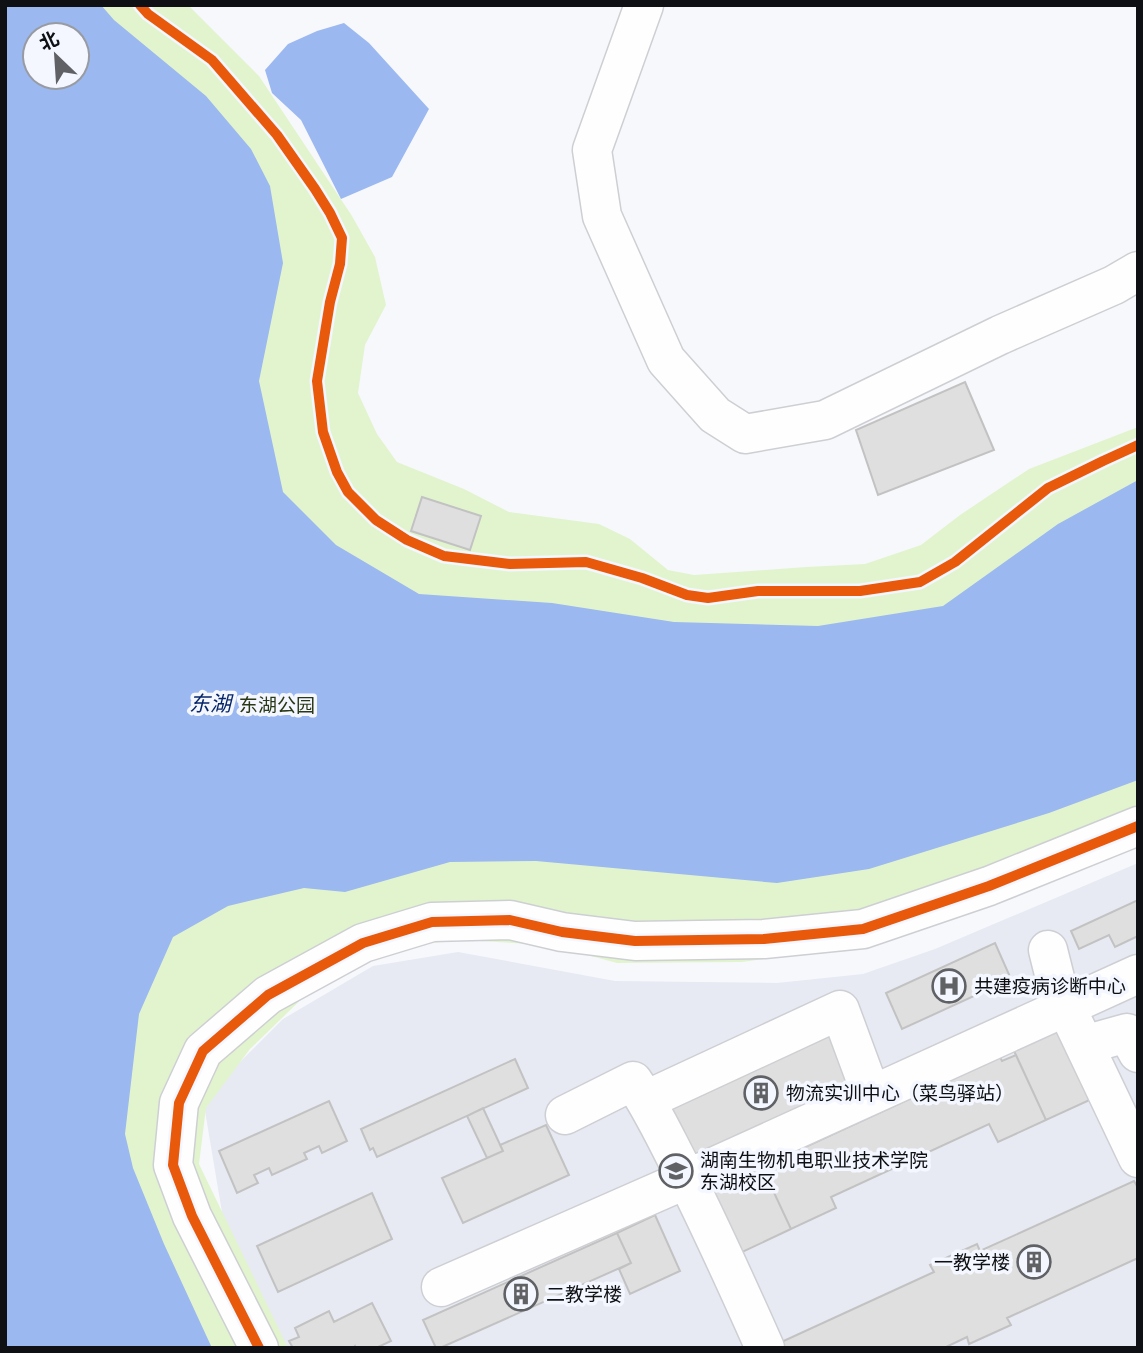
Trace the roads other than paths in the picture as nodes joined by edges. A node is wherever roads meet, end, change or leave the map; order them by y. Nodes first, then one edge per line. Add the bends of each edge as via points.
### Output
1 (644, 5) edge
2 (1138, 271) edge
3 (1138, 826) edge
4 (1048, 950) dead end
5 (1121, 981) edge
6 (1066, 1007) junction
7 (1132, 1043) edge
8 (1084, 1045) junction
9 (871, 1094) junction
10 (646, 1100) junction
11 (565, 1115) dead end
12 (1138, 1158) edge
13 (687, 1179) junction
14 (441, 1287) dead end
15 (259, 1348) edge
16 (765, 1348) edge

1 - 2 street via 592,150 602,216 666,360 715,415 745,434 825,420
3 - 15 street via 989,886 863,929 764,939 635,941 510,920 432,922 363,943 268,995 203,1051 179,1103 173,1165 191,1216
4 - 6 street
5 - 6 street
5 - 7 street
6 - 8 street
6 - 9 street
7 - 8 street
8 - 12 street
9 - 10 street via 840,1010
9 - 13 street
10 - 11 street via 634,1082
10 - 13 street
13 - 14 street
13 - 16 street

